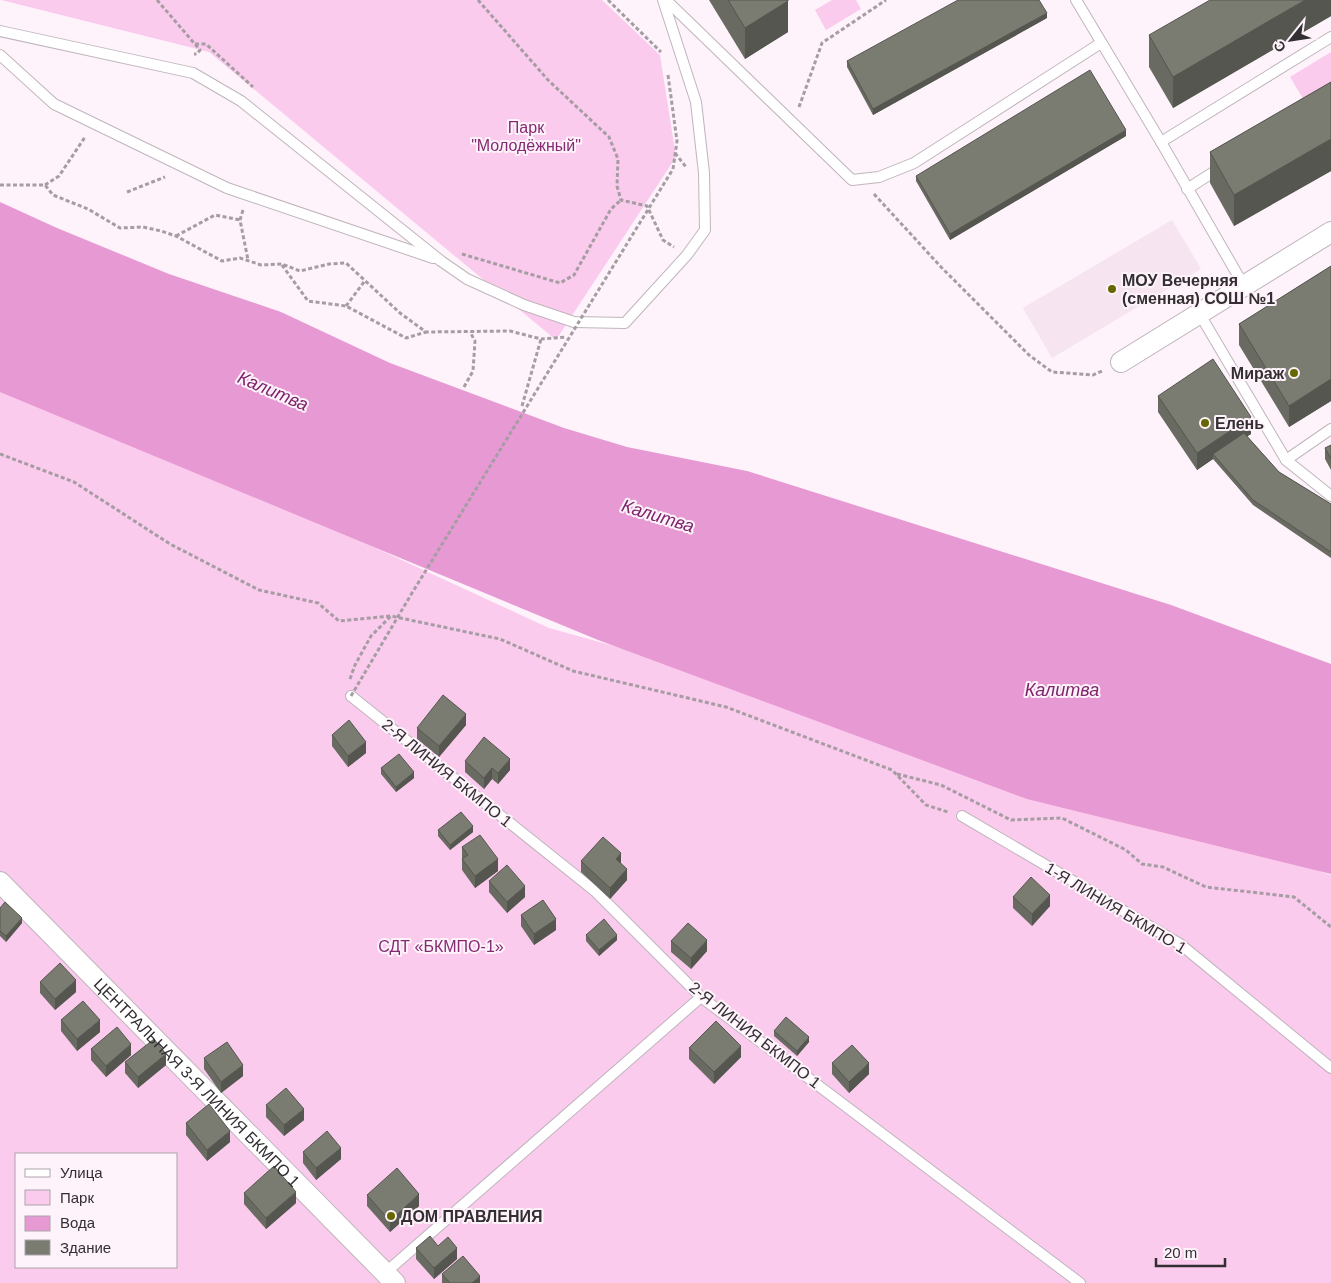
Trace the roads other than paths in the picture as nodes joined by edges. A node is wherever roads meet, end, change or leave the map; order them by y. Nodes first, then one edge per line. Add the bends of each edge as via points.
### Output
1 (662, 0) edge
2 (666, 0) edge
3 (1076, 0) edge
4 (0, 31) edge
5 (1331, 37) edge
6 (1102, 43) junction
7 (0, 55) edge
8 (1161, 142) junction
9 (1229, 162) edge
10 (1187, 189) junction
11 (1331, 232) edge
12 (441, 261) junction
13 (1244, 286) junction
14 (1199, 313) junction
15 (1121, 362) road end
16 (1331, 429) edge
17 (1286, 460) junction
18 (1331, 496) edge
19 (351, 696) road end
20 (962, 816) road end
21 (0, 882) edge
22 (701, 997) junction
23 (1331, 1068) edge
24 (390, 1278) edge
25 (1080, 1283) edge

1 - 12 lane via 696,102 704,173 705,230 687,255 625,323 574,322 524,305 467,279
2 - 6 lane via 852,180 879,177 914,163
3 - 6 lane
4 - 12 lane via 193,73 241,102
5 - 8 lane
6 - 8 lane
7 - 12 lane via 54,104 186,169 227,188
8 - 10 lane
9 - 10 lane
10 - 13 lane
11 - 13 street
13 - 14 street
14 - 15 street
14 - 17 lane
16 - 17 lane
17 - 18 lane
19 - 22 lane, 2-Я ЛИНИЯ БКМПО 1 via 595,891
20 - 23 lane, 1-Я ЛИНИЯ БКМПО 1 via 1180,944
21 - 24 street, ЦЕНТРАЛЬНАЯ 3-Я ЛИНИЯ БКМПО 1
22 - 24 lane
22 - 25 lane, 2-Я ЛИНИЯ БКМПО 1

